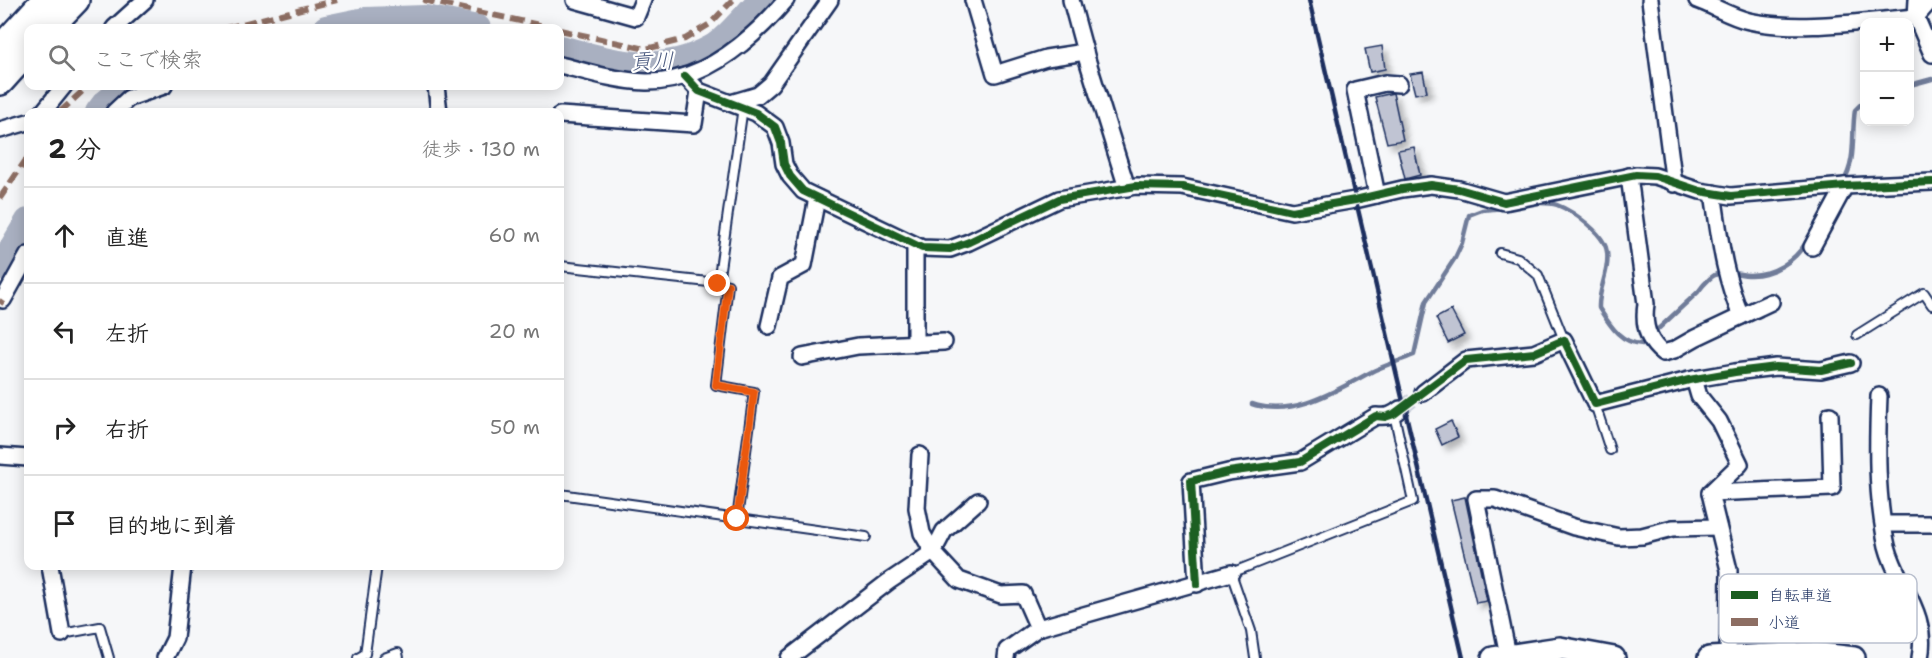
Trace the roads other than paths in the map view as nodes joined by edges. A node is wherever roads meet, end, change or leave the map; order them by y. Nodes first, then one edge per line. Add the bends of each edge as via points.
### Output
1 (46, 0) edge
2 (75, 0) edge
3 (145, 0) edge
4 (574, 0) edge
5 (643, 0) edge
6 (786, 0) edge
7 (830, 0) edge
8 (973, 0) edge
9 (1071, 0) edge
10 (1650, 0) edge
11 (1697, 0) edge
12 (1917, 0) edge
13 (1931, 0) edge
14 (1916, 17) junction
15 (52, 24) edge
16 (118, 24) edge
17 (0, 50) edge
18 (1085, 52) junction
19 (24, 54) edge
20 (1932, 54) edge
21 (564, 66) edge
22 (685, 76) junction
23 (0, 81) edge
24 (1400, 84) dead end
25 (61, 90) edge
26 (153, 90) edge
27 (436, 90) edge
28 (699, 91) junction
29 (738, 105) junction
30 (46, 108) edge
31 (118, 108) edge
32 (439, 108) edge
33 (564, 115) edge
34 (24, 123) edge
35 (0, 130) edge
36 (1629, 176) junction
37 (1932, 182) edge
38 (1674, 184) junction
39 (1845, 186) junction
40 (1127, 188) junction
41 (1713, 193) junction
42 (1377, 195) junction
43 (817, 198) junction
44 (915, 245) junction
45 (1812, 247) dead end
46 (1500, 254) dead end
47 (24, 262) edge
48 (564, 266) edge
49 (718, 284) junction
50 (3, 300) dead end
51 (1771, 302) dead end
52 (1932, 305) edge
53 (1741, 316) junction
54 (769, 326) dead end
55 (1857, 335) dead end
56 (1564, 340) junction
57 (944, 342) dead end
58 (915, 344) junction
59 (802, 357) dead end
60 (1851, 363) dead end
61 (1694, 379) junction
62 (1423, 393) tunnel mouth
63 (1879, 396) dead end
64 (1595, 404) junction
65 (1397, 412) joint
66 (1830, 415) dead end
67 (1610, 450) dead end
68 (920, 455) dead end
69 (0, 456) edge
70 (24, 458) edge
71 (1710, 493) junction
72 (564, 495) edge
73 (978, 501) dead end
74 (737, 519) junction
75 (1884, 524) junction
76 (1932, 524) edge
77 (1718, 527) junction
78 (866, 537) dead end
79 (933, 552) junction
80 (51, 570) edge
81 (183, 570) edge
82 (376, 570) edge
83 (1230, 573) junction
84 (1729, 574) edge
85 (1898, 574) edge
86 (1197, 584) junction
87 (1917, 614) edge
88 (1038, 628) junction
89 (62, 634) joint
90 (365, 657) edge
91 (1501, 657) edge
92 (1728, 657) edge
93 (109, 658) edge
94 (165, 658) edge
95 (384, 658) edge
96 (399, 658) edge
97 (789, 658) edge
98 (1006, 658) edge
99 (1255, 658) edge
100 (1614, 658) edge
101 (1854, 658) edge
102 (1920, 658) edge

1 - 17 highway
2 - 15 highway
3 - 16 street
4 - 5 street via 636,17
6 - 22 street via 737,49
7 - 29 street via 771,84
8 - 18 street via 995,74 1046,58
9 - 18 street
10 - 38 street
11 - 14 street via 1748,21 1789,25
12 - 14 street
13 - 14 street
14 - 20 street
18 - 40 street
19 - 23 highway
21 - 22 street via 644,82
22 - 28 street
24 - 42 street via 1355,90
25 - 30 street
26 - 31 street via 129,99
27 - 32 street
28 - 29 street
28 - 33 street via 694,124
29 - 43 street via 775,128 790,176 803,191
29 - 49 lane
34 - 35 street
36 - 38 street via 1655,176
36 - 42 street via 1504,202 1431,185
36 - 53 street via 1646,304 1644,316 1649,339 1656,348 1663,353 1674,350
37 - 39 street
38 - 41 street
39 - 41 street via 1731,196
39 - 45 street
40 - 42 street via 1182,188 1292,211
40 - 44 street via 1059,199 950,249
41 - 53 street via 1724,270
43 - 44 street
43 - 54 street via 804,265 780,278
44 - 58 street
46 - 56 lane via 1518,258 1538,275
47 - 50 street
48 - 49 lane
49 - 74 lane via 728,285 716,385 754,392
51 - 53 street
52 - 55 lane via 1923,293
56 - 62 street via 1534,354 1466,360
56 - 64 street
57 - 58 street
58 - 59 street via 858,346
60 - 61 street via 1821,370 1776,367
61 - 64 street
61 - 71 street via 1699,396 1719,421 1740,464
63 - 75 street via 1877,453
64 - 67 lane
65 - 83 lane via 1413,501
65 - 86 street via 1376,416 1300,462 1228,472 1191,482
66 - 71 street via 1832,488
68 - 79 street via 917,508 922,533
69 - 70 street
71 - 77 street
72 - 74 lane
73 - 79 street via 944,531
74 - 78 lane
75 - 76 street
75 - 85 street via 1892,563
77 - 84 street
77 - 91 street via 1672,528 1620,537 1495,499 1476,499
79 - 88 street via 959,580 1000,595 1023,594
79 - 97 street
80 - 89 street
81 - 94 street via 175,638
82 - 90 lane
83 - 86 street
83 - 99 lane via 1251,631
86 - 88 street
87 - 102 street
88 - 98 street via 1007,650
89 - 93 lane via 100,627
91 - 100 street via 1560,648
92 - 101 street via 1812,653
95 - 96 lane via 398,653

